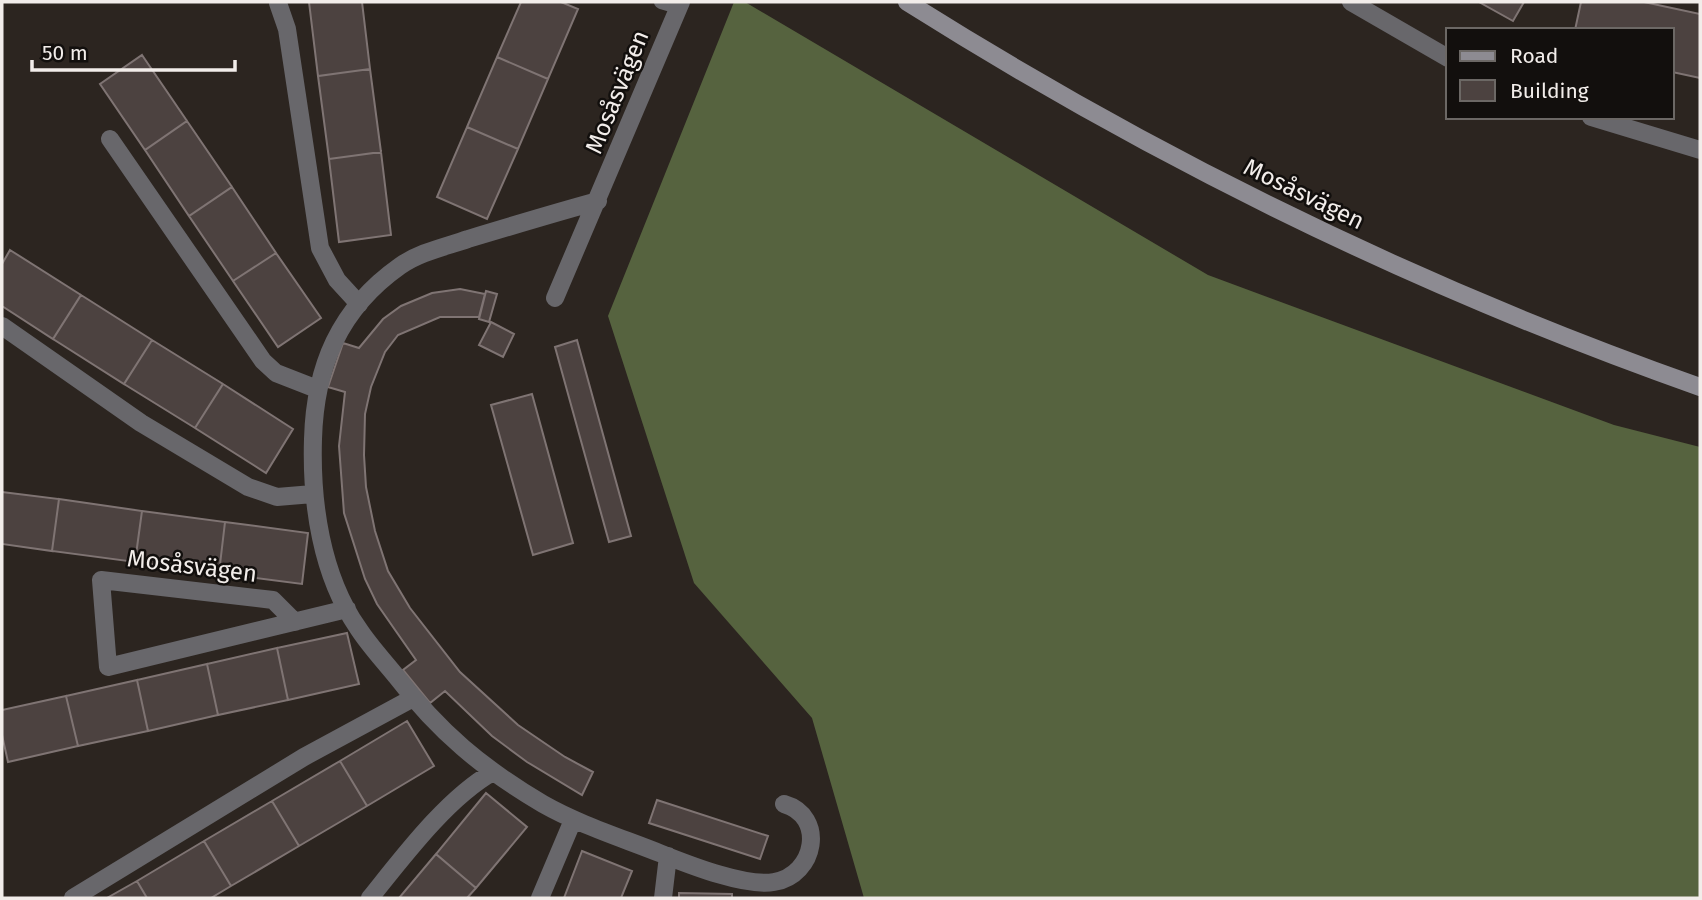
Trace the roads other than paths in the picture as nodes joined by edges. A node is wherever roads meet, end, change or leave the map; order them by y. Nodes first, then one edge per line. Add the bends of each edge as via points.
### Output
1 (907, 2) edge
2 (1351, 2) edge
3 (278, 3) edge
4 (673, 4) edge
5 (1446, 57) edge
6 (1598, 119) edge
7 (110, 139) dead end
8 (1700, 150) edge
9 (598, 201) junction
10 (555, 298) dead end
11 (359, 304) junction
12 (2, 326) edge
13 (1700, 387) edge
14 (317, 389) junction
15 (313, 494) junction
16 (347, 609) junction
17 (295, 622) junction
18 (413, 698) junction
19 (492, 772) junction
20 (784, 804) dead end
21 (573, 820) junction
22 (668, 856) junction
23 (764, 891) edge
24 (73, 898) edge
25 (370, 898) edge
26 (540, 898) edge
27 (663, 898) edge

1 - 13 main road, Mosåsvägen via 1165,153 1344,242 1544,330
2 - 5 street
3 - 11 street via 287,29 320,248 337,280
4 - 9 street, Mosåsvägen
6 - 8 street
7 - 14 street via 263,360 276,373
9 - 10 street, Mosåsvägen
9 - 11 street via 416,256
11 - 14 street via 324,360
12 - 15 street via 141,423 248,487 277,497
14 - 15 street
15 - 16 street via 325,550
16 - 17 street, Mosåsvägen
16 - 18 street
17 - 17 street, Mosåsvägen via 108,667 101,580 273,600
18 - 19 street via 428,717
18 - 24 street via 304,757
19 - 21 street
19 - 25 street via 474,782
20 - 23 street via 803,817 810,835 810,856 804,867
21 - 22 street
21 - 26 street
22 - 23 street
22 - 27 street

